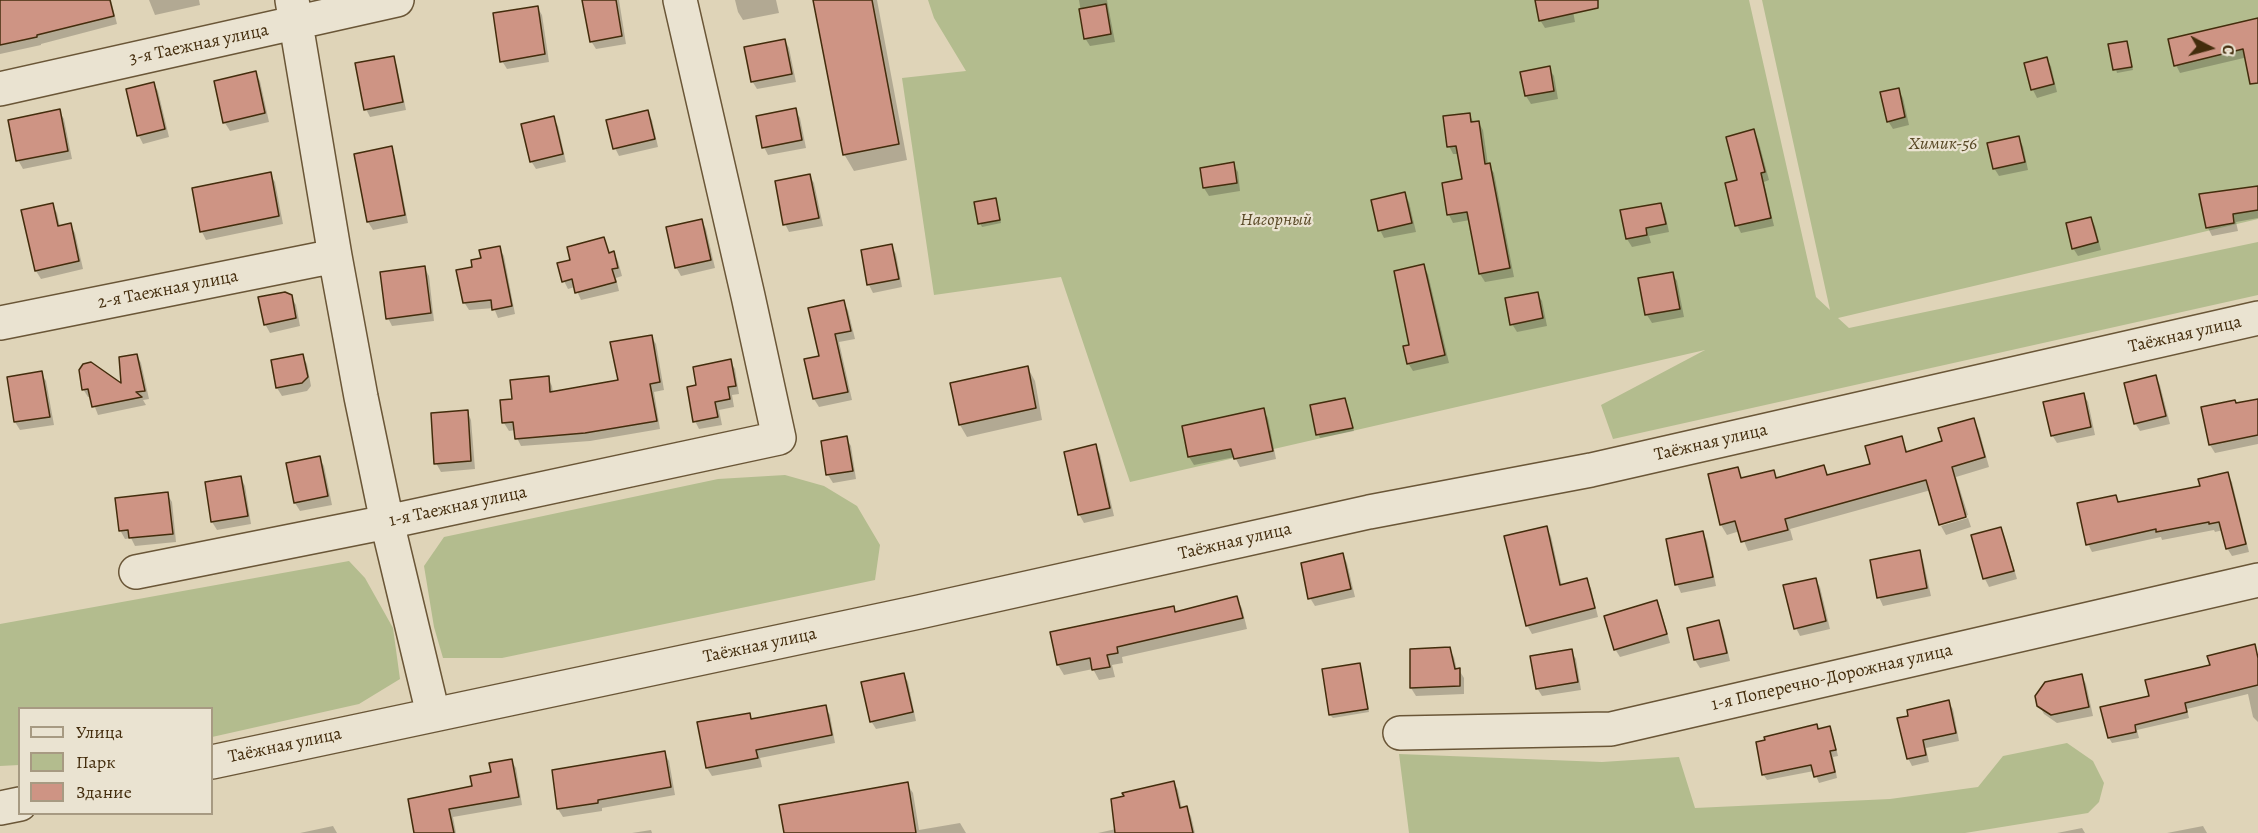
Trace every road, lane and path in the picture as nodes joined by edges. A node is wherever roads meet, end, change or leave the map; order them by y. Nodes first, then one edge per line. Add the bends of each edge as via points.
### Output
1 (397, 0) edge
2 (680, 0) edge
3 (294, 12) edge
4 (0, 89) edge
5 (335, 256) junction
6 (2258, 318) edge
7 (0, 323) edge
8 (387, 522) junction
9 (136, 572) dead end
10 (2258, 580) edge
11 (433, 714) junction
12 (1400, 733) dead end
13 (213, 762) edge
14 (18, 804) edge
15 (0, 808) edge

1 - 3 street, 3-я Таежная улица
2 - 8 street, 1-я Таежная улица via 779,438
3 - 4 street, 3-я Таежная улица
3 - 5 street
5 - 7 street, 2-я Таежная улица
5 - 8 street
6 - 11 street, Таёжная улица via 1591,470 1369,512
8 - 9 street, 1-я Таежная улица
8 - 11 street
10 - 12 street, 1-я Поперечно-Дорожная улица via 1611,729
11 - 13 street, Таёжная улица
14 - 15 street

